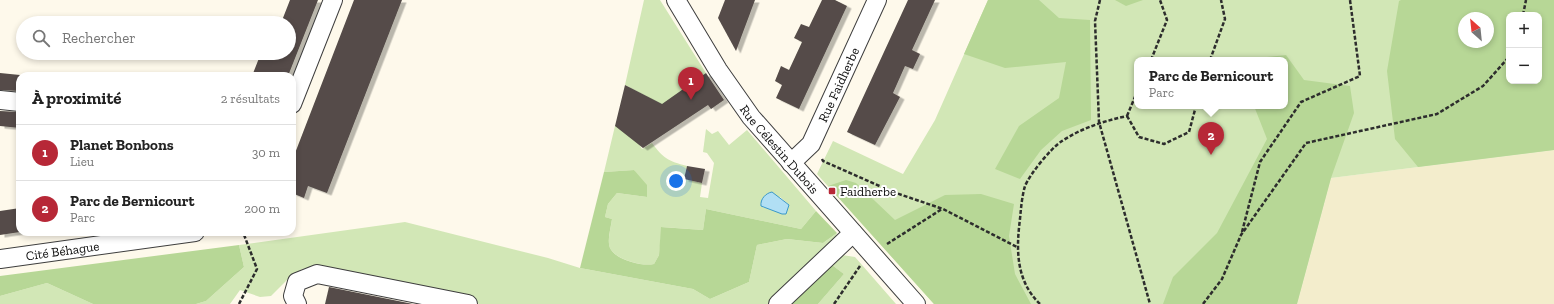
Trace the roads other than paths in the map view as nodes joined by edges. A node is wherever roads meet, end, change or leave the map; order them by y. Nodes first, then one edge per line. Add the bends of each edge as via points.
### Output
1 (333, 0) edge
2 (676, 0) edge
3 (877, 0) edge
4 (296, 94) edge
5 (0, 100) edge
6 (16, 102) edge
7 (791, 163) junction
8 (854, 233) junction
9 (142, 236) edge
10 (116, 238) edge
11 (0, 258) edge
12 (297, 304) edge
13 (468, 304) edge
14 (778, 304) edge
15 (916, 304) edge

1 - 4 street
2 - 7 street, Rue Célestin Dubois via 728,85
3 - 7 street, Rue Faidherbe via 811,144
5 - 6 street
7 - 8 street, Rue Célestin Dubois
8 - 14 street
8 - 15 street, Rue Célestin Dubois
9 - 10 street, Cité Béhague
10 - 11 street, Cité Béhague
12 - 13 street via 292,296 297,282 316,274

